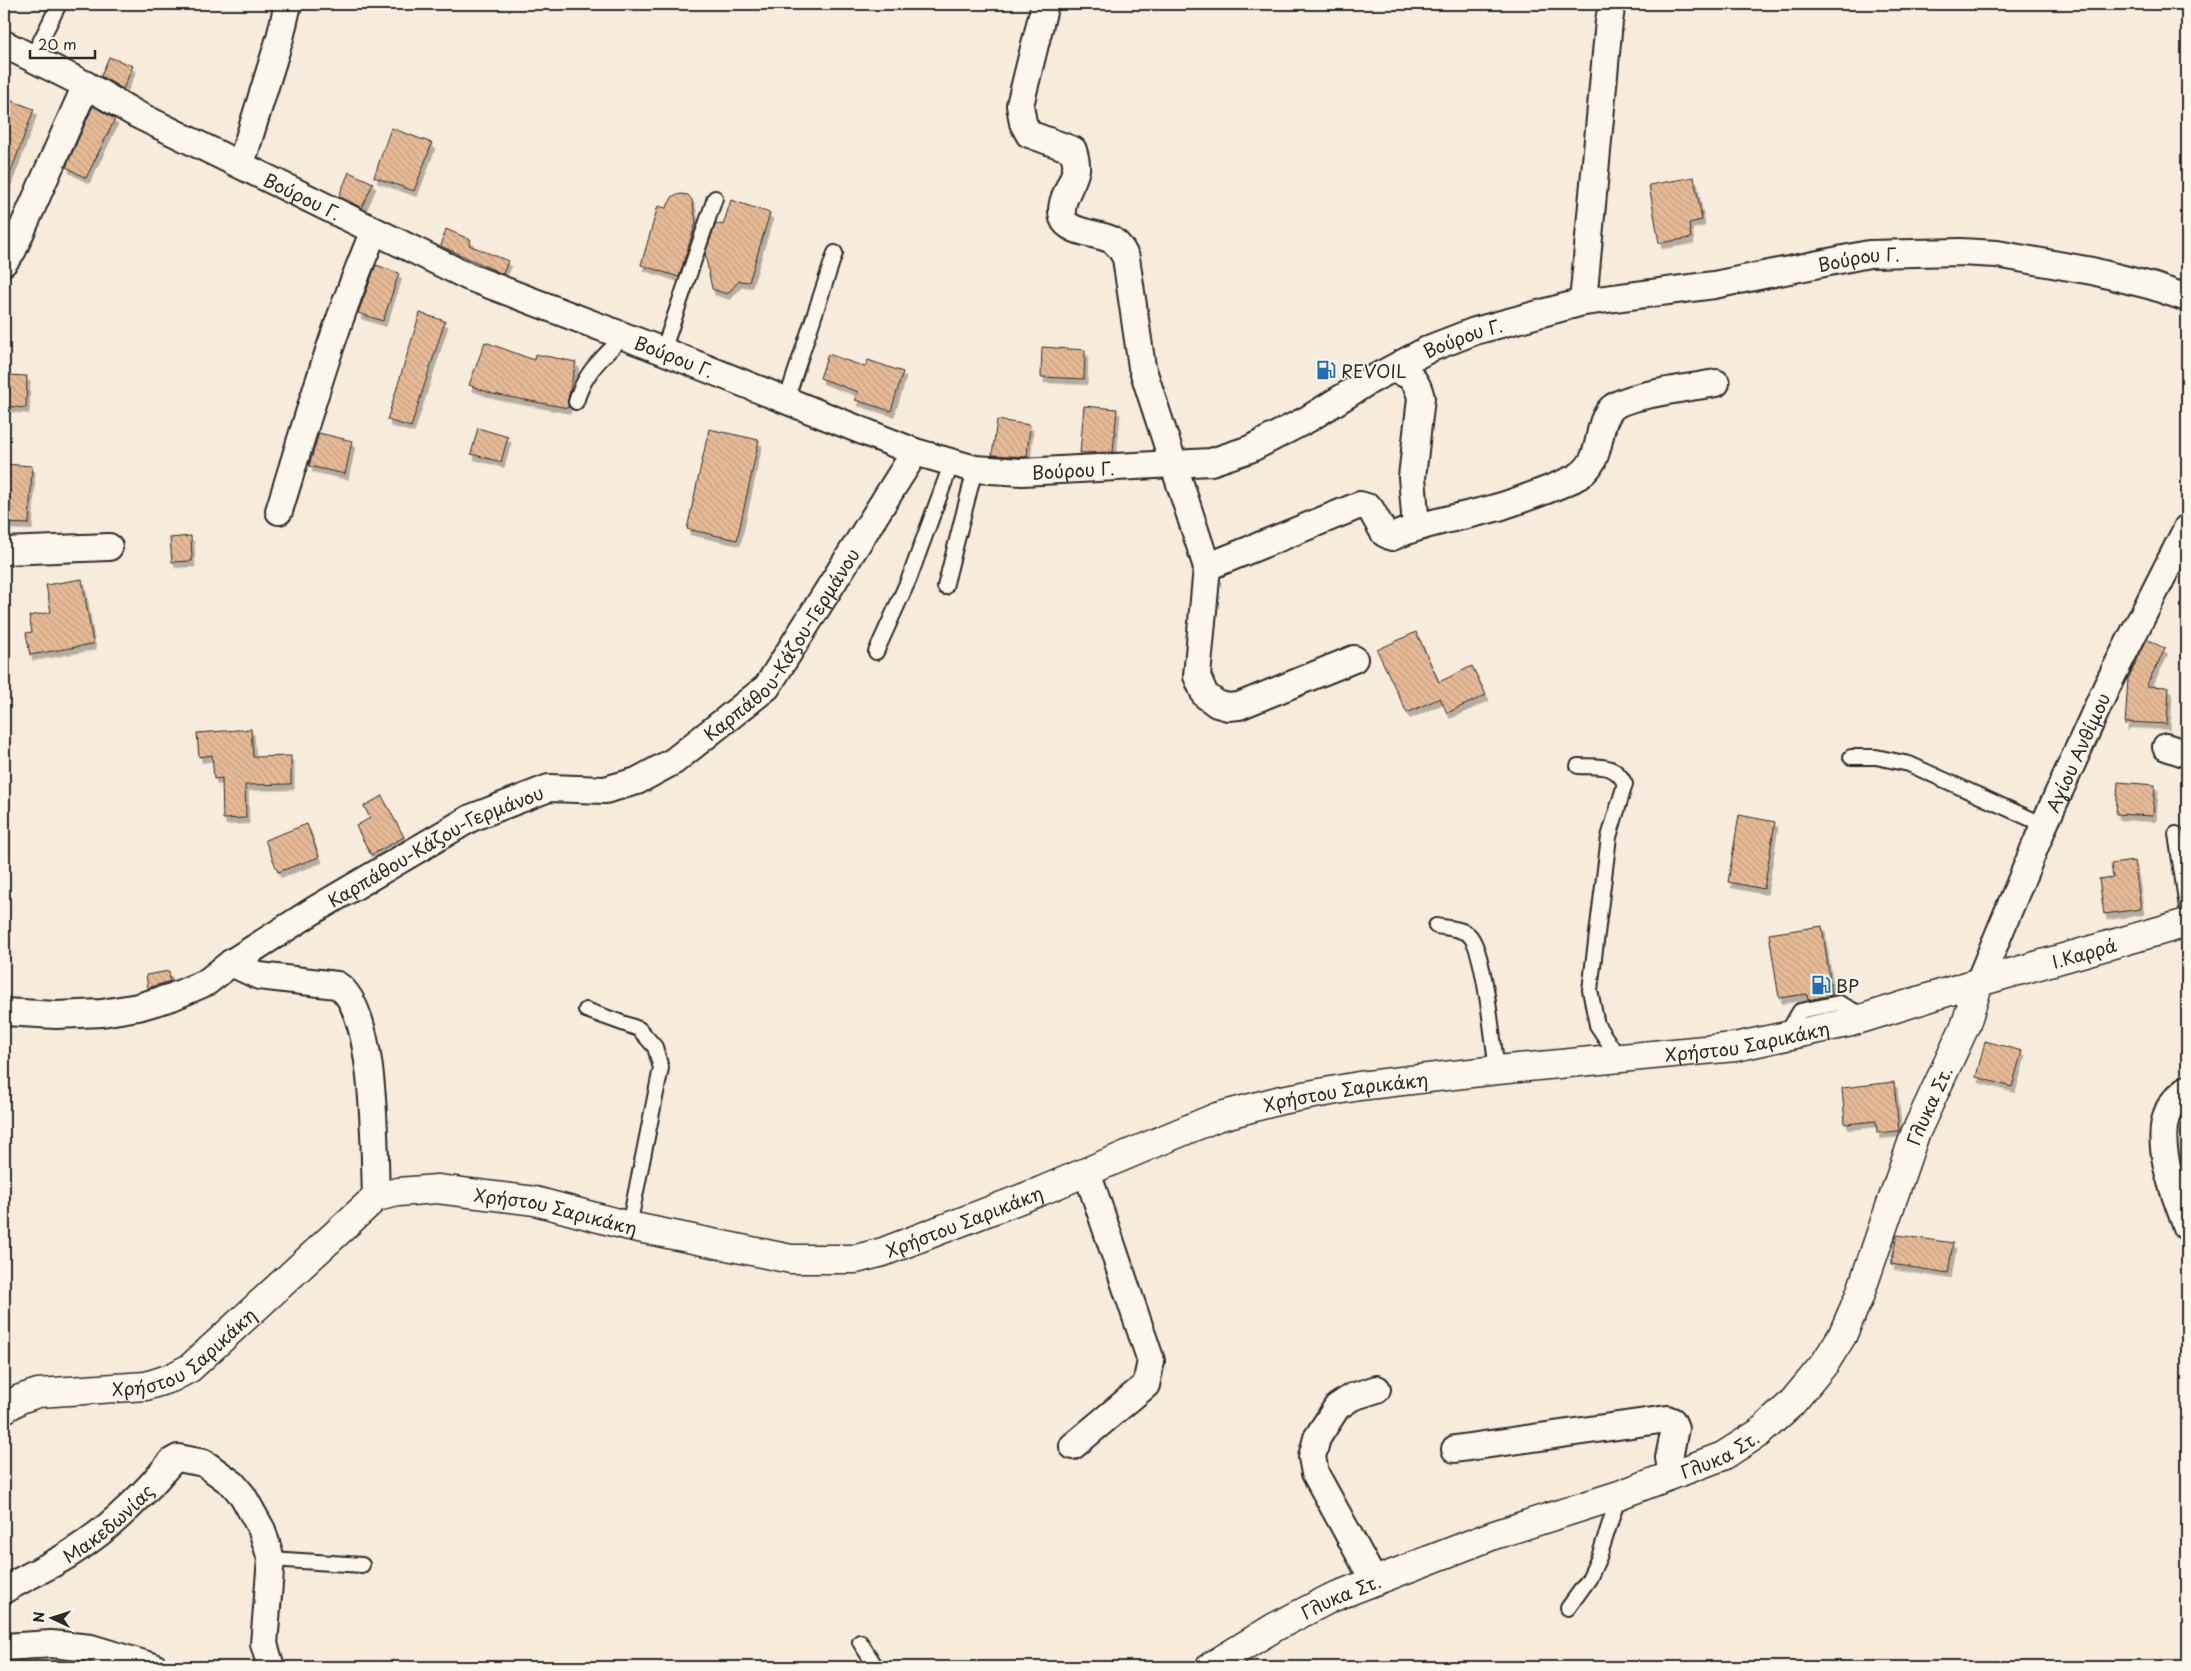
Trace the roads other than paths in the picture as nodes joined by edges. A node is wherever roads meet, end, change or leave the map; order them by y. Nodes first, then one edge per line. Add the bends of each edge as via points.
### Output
1 (59, 4) edge
2 (288, 4) edge
3 (1045, 4) edge
4 (1612, 4) edge
5 (4, 44) edge
6 (32, 58) junction
7 (86, 85) junction
8 (241, 164) junction
9 (715, 198) dead end
10 (374, 232) junction
11 (835, 253) dead end
12 (4, 262) edge
13 (2187, 298) edge
14 (1583, 302) junction
15 (624, 336) junction
16 (663, 351) junction
17 (1392, 370) junction
18 (1716, 383) dead end
19 (786, 400) junction
20 (576, 402) dead end
21 (915, 452) junction
22 (1174, 465) junction
23 (964, 466) junction
24 (279, 511) dead end
25 (1416, 527) junction
26 (2187, 528) edge
27 (109, 547) dead end
28 (4, 551) edge
29 (1207, 567) junction
30 (945, 587) dead end
31 (876, 652) dead end
32 (1354, 659) dead end
33 (1851, 757) dead end
34 (1578, 766) dead end
35 (2044, 825) junction
36 (2176, 834) dead end
37 (2187, 907) edge
38 (2187, 923) edge
39 (1436, 926) dead end
40 (231, 963) junction
41 (1979, 982) junction
42 (586, 1010) dead end
43 (4, 1012) edge
44 (1619, 1058) junction
45 (1497, 1070) junction
46 (2187, 1089) edge
47 (1087, 1172) junction
48 (376, 1197) junction
49 (629, 1226) junction
50 (2187, 1227) edge
51 (1378, 1389) dead end
52 (4, 1409) edge
53 (1073, 1446) dead end
54 (1455, 1449) dead end
55 (1672, 1475) junction
56 (1619, 1495) junction
57 (271, 1559) junction
58 (362, 1565) dead end
59 (1374, 1581) junction
60 (4, 1590) edge
61 (1568, 1608) dead end
62 (860, 1642) dead end
63 (4, 1647) edge
64 (1217, 1665) edge
65 (154, 1667) edge
66 (271, 1667) edge
67 (876, 1667) edge

1 - 6 lane
2 - 8 street
3 - 22 street via 1020,105 1023,123 1029,134 1073,150 1076,171 1063,205 1063,219 1070,227 1110,239 1126,258 1142,367
4 - 14 street
5 - 6 street, Βούρου Γ.
6 - 7 street, Βούρου Γ.
7 - 8 street, Βούρου Γ. via 136,114
7 - 12 street via 13,250
8 - 10 street, Βούρου Γ.
9 - 16 lane
10 - 15 street, Βούρου Γ. via 470,277
10 - 24 street via 324,361
11 - 19 lane
13 - 14 street, Βούρου Γ. via 2152,286 2038,260 1969,252 1901,252 1837,260 1714,285
14 - 17 street, Βούρου Γ. via 1468,334 1431,348
15 - 16 street, Βούρου Γ.
15 - 20 lane via 592,368 581,385
16 - 19 street, Βούρου Γ.
17 - 22 street, Βούρου Γ. via 1250,449 1212,462
17 - 25 street via 1414,378 1421,398 1412,477
18 - 25 street via 1628,400 1614,406 1606,415 1597,454 1576,478 1502,506
19 - 21 street, Βούρου Γ.
21 - 23 street, Βούρου Γ.
21 - 40 street, Καρπάθου-Κάζου-Γερμάνου via 767,687 674,761 637,781 613,788 549,788 471,818
22 - 23 street, Βούρου Γ. via 1022,472
22 - 29 street
23 - 30 lane
23 - 31 lane
25 - 29 street via 1387,536 1370,508 1360,505
26 - 35 street, Αγίου Ανθίμου via 2107,686
27 - 28 street
29 - 32 street via 1197,676 1205,695 1217,704 1239,706
33 - 35 lane via 1876,757 1909,764
34 - 44 lane via 1612,768 1625,784 1609,838 1590,990 1597,1025
35 - 41 street, Αγίου Ανθίμου
36 - 37 lane
38 - 41 main road, Ι.Καρρά
39 - 45 lane via 1460,930 1472,939 1482,964
40 - 43 street, Καρπάθου-Κάζου-Γερμάνου via 207,982 138,1007 77,1014
40 - 48 street via 259,976 337,985 350,997 362,1028 370,1080
41 - 44 main road, Χρήστου Σαρικάκη via 1867,1017 1735,1047
41 - 55 main road, Γλυκα Στ. via 1966,1024 1915,1134 1859,1297 1834,1350 1790,1404 1759,1433 1723,1456
42 - 49 lane via 639,1029 655,1047 661,1068
44 - 45 main road, Χρήστου Σαρικάκη
45 - 47 main road, Χρήστου Σαρικάκη via 1360,1086 1281,1100 1217,1117
46 - 50 street via 2168,1111 2164,1133 2167,1165
47 - 49 main road, Χρήστου Σαρικάκη via 883,1252 856,1259 791,1259
47 - 53 street via 1151,1361 1146,1385
48 - 49 main road, Χρήστου Σαρικάκη via 420,1189 458,1190 535,1200
48 - 52 main road, Χρήστου Σαρικάκη via 190,1368 152,1385 38,1393
51 - 59 street via 1352,1397 1337,1407 1317,1438 1312,1458 1315,1473
54 - 55 street via 1667,1419 1672,1421 1674,1428 1670,1458
55 - 56 main road, Γλυκα Στ.
56 - 59 main road, Γλυκα Στ. via 1494,1535
56 - 61 lane via 1599,1558 1589,1579
57 - 58 lane
57 - 60 street, Μακεδωνίας via 262,1530 233,1484 204,1463 178,1458 130,1507 71,1553
57 - 66 street via 264,1644
59 - 64 main road, Γλυκα Στ. via 1330,1598 1275,1627
62 - 67 lane
63 - 65 street via 51,1644 91,1648

